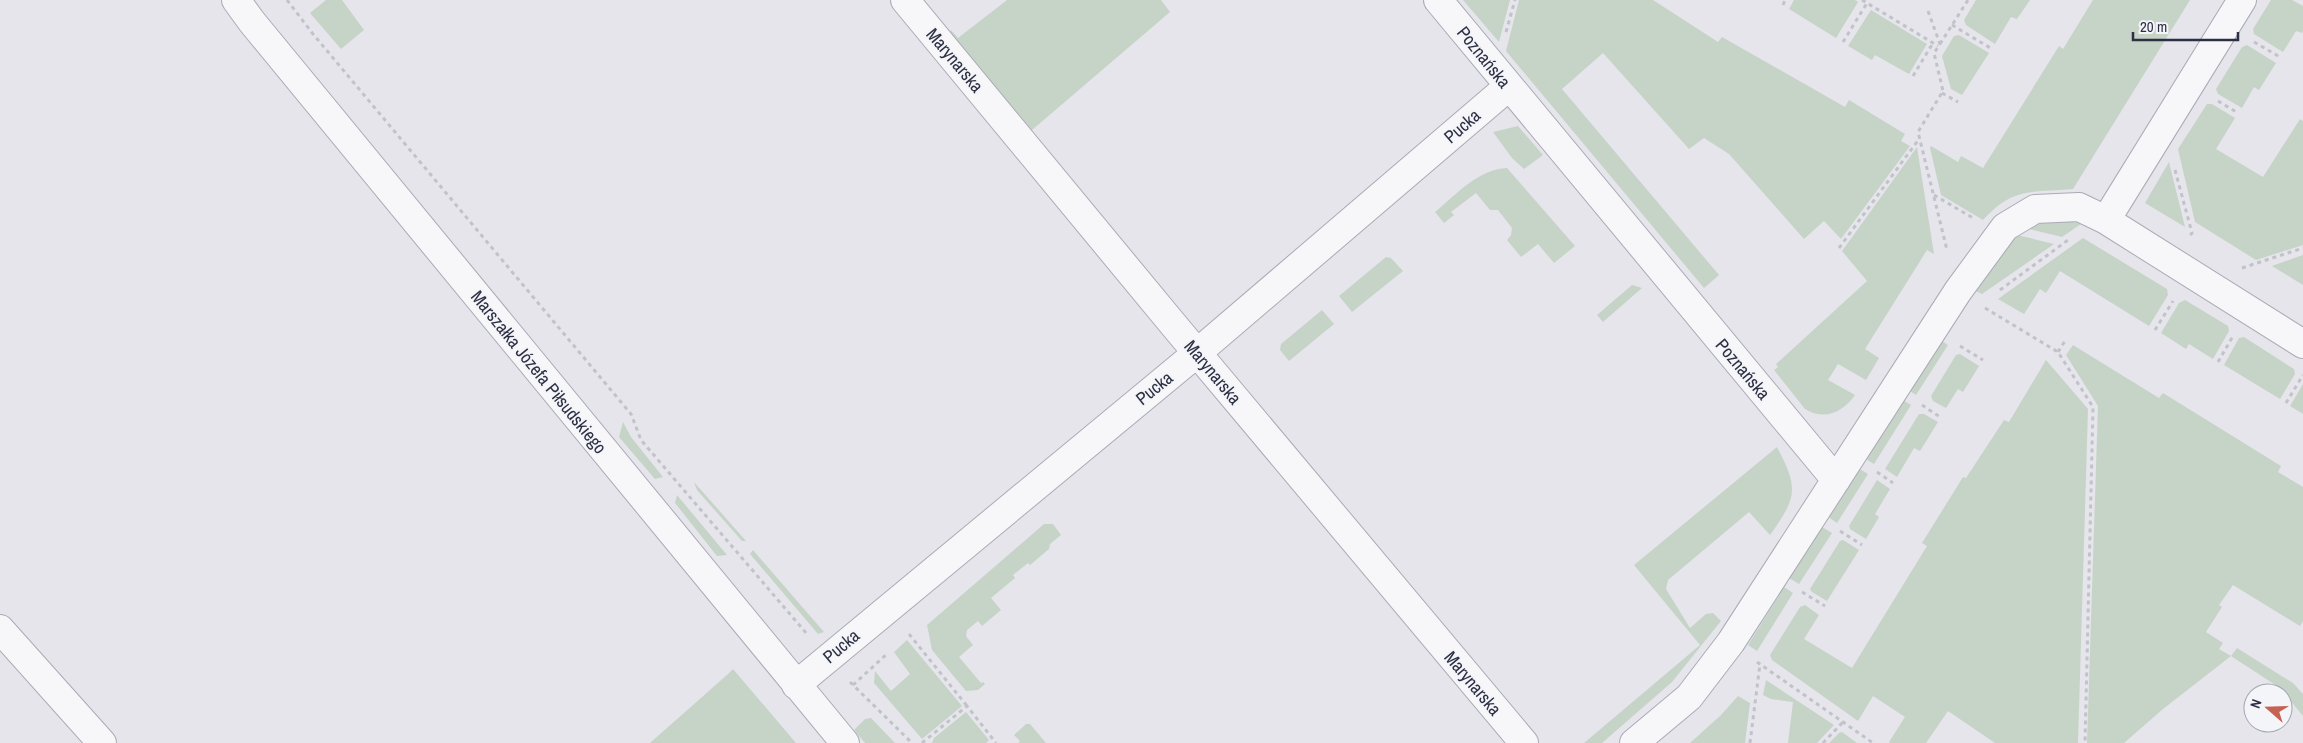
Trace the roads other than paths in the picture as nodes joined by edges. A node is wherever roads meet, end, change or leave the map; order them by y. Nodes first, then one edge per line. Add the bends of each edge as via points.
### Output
1 (236, 0) edge
2 (905, 0) edge
3 (1438, 0) edge
4 (2242, 0) edge
5 (1508, 87) junction
6 (2106, 220) junction
7 (2303, 344) edge
8 (1197, 353) junction
9 (1836, 480) junction
10 (0, 629) edge
11 (796, 685) junction
12 (102, 743) edge
13 (845, 743) edge
14 (1524, 743) edge
15 (1634, 743) edge

1 - 11 street, Marszałka Józefa Piłsudskiego
2 - 8 street, Marynarska
3 - 5 street, Poznańska
4 - 6 street
5 - 8 street, Pucka
5 - 9 street, Poznańska
6 - 7 street
6 - 9 street via 2079,207 2035,209 2005,227 1969,298
8 - 11 street, Pucka
8 - 14 street, Marynarska
9 - 15 street via 1731,642 1690,697
10 - 12 street
11 - 13 street, Marszałka Józefa Piłsudskiego

